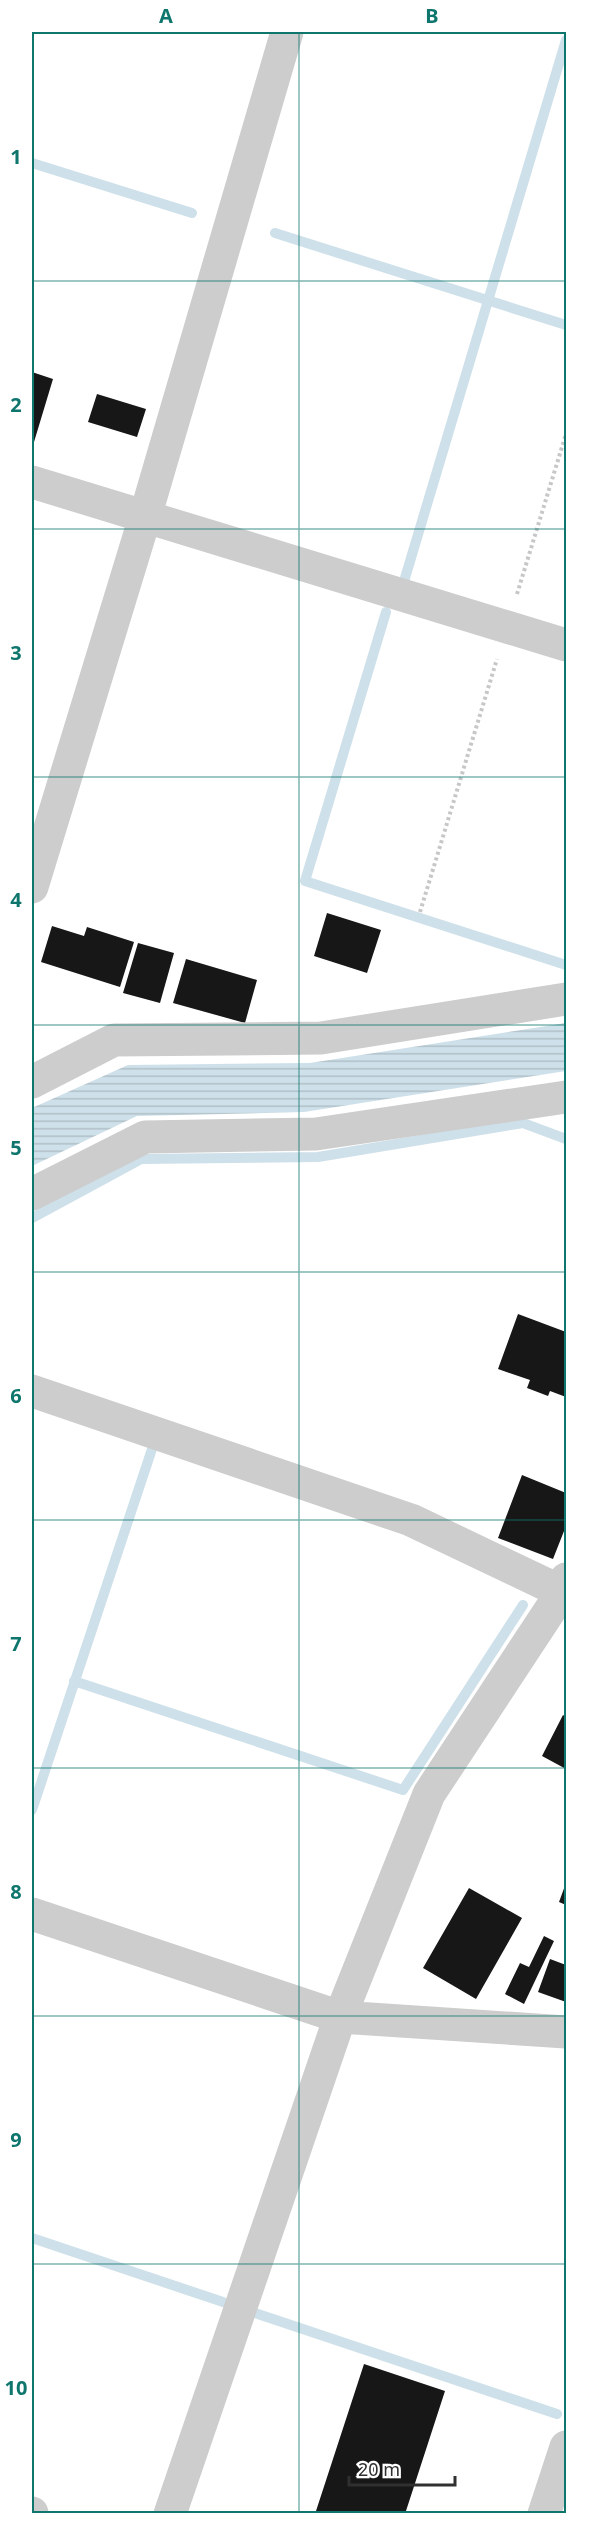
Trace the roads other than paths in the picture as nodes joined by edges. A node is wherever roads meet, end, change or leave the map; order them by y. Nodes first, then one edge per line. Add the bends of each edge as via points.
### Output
1 (287, 32) edge
2 (32, 482) edge
3 (145, 517) junction
4 (567, 645) edge
5 (32, 887) edge
6 (567, 999) edge
7 (32, 1082) edge
8 (567, 1097) edge
9 (32, 1194) edge
10 (32, 1391) edge
11 (564, 1585) edge
12 (32, 1914) edge
13 (340, 2017) junction
14 (567, 2032) edge
15 (567, 2447) edge
16 (170, 2514) edge
17 (544, 2514) edge

1 - 3 street
2 - 3 street
3 - 4 street
3 - 5 street
6 - 7 street via 321,1038 114,1040
8 - 9 street via 316,1134 145,1137
10 - 11 street via 411,1520
11 - 13 street via 429,1794
12 - 13 street
13 - 14 street
13 - 16 street
15 - 17 street

